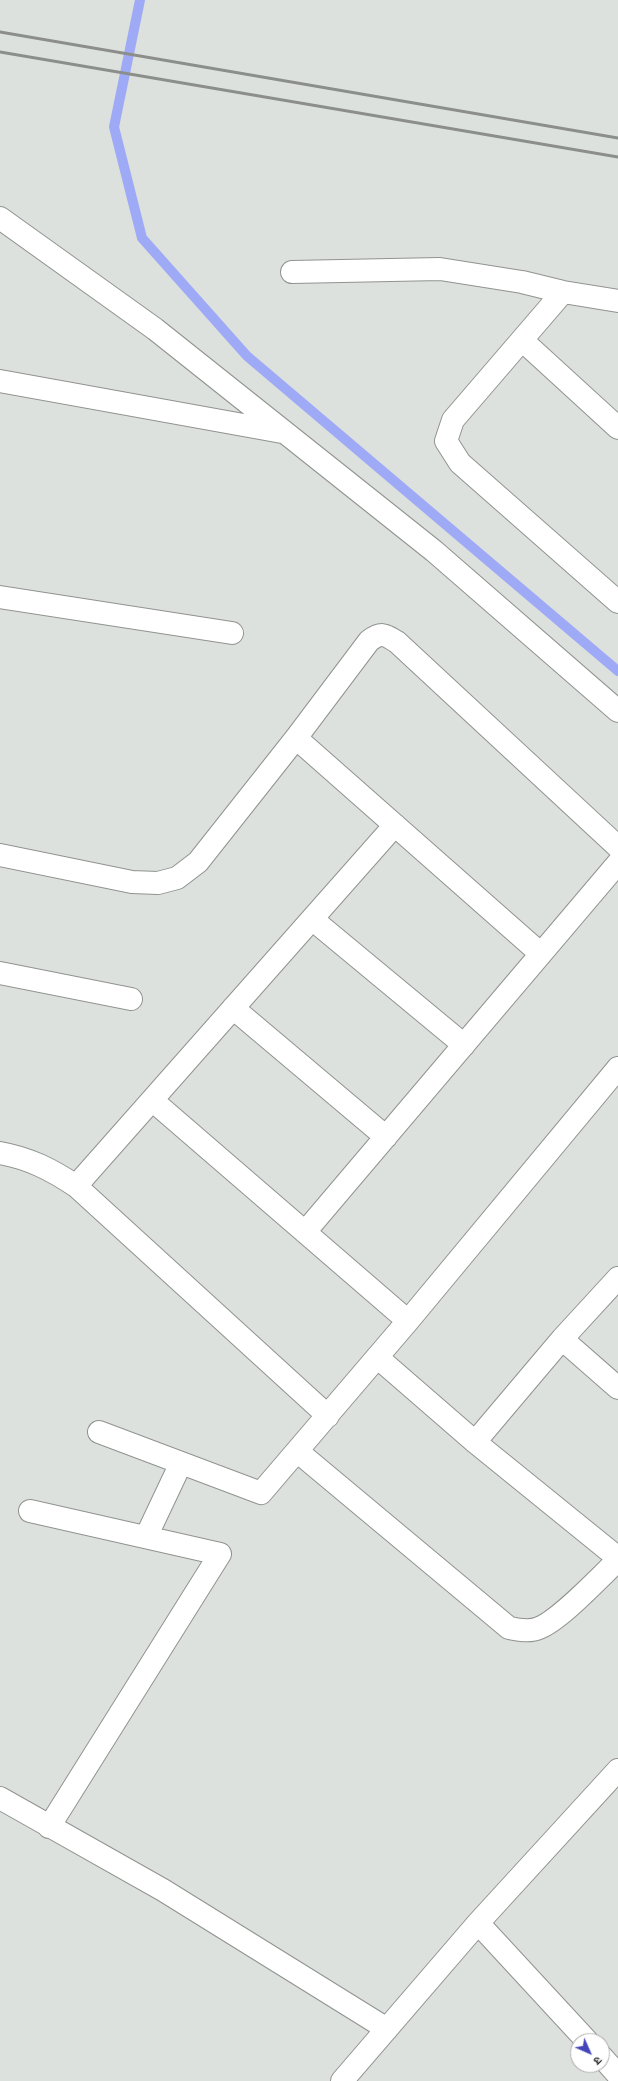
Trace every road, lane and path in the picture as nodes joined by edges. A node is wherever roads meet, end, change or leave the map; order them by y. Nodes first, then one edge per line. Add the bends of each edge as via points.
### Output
1 (0, 218) edge
2 (292, 272) dead end
3 (563, 292) junction
4 (618, 301) edge
5 (523, 341) junction
6 (0, 381) edge
7 (618, 428) edge
8 (285, 432) junction
9 (0, 597) edge
10 (618, 602) edge
11 (232, 633) dead end
12 (618, 711) edge
13 (296, 738) junction
14 (395, 825) junction
15 (618, 847) edge
16 (0, 855) edge
17 (618, 863) edge
18 (312, 919) junction
19 (541, 954) junction
20 (0, 973) edge
21 (130, 999) dead end
22 (233, 1008) junction
23 (464, 1045) junction
24 (618, 1068) edge
25 (152, 1100) junction
26 (386, 1138) junction
27 (0, 1153) edge
28 (76, 1186) junction
29 (305, 1232) junction
30 (618, 1278) edge
31 (408, 1321) junction
32 (562, 1339) junction
33 (377, 1357) junction
34 (618, 1388) edge
35 (328, 1416) junction
36 (99, 1432) dead end
37 (475, 1442) junction
38 (298, 1452) junction
39 (181, 1463) junction
40 (30, 1511) dead end
41 (146, 1537) junction
42 (618, 1559) edge
43 (618, 1770) edge
44 (0, 1798) edge
45 (50, 1827) junction
46 (478, 1923) junction
47 (387, 2029) junction
48 (580, 2033) edge
49 (610, 2066) edge
50 (618, 2075) edge
51 (342, 2081) edge

1 - 8 street via 156,329
2 - 3 street via 440,269 522,282
3 - 4 street
3 - 5 street
5 - 7 street
5 - 10 street via 453,420 446,442 460,463
6 - 8 street
8 - 12 street via 434,551
9 - 11 street
13 - 14 street
13 - 15 street via 369,641 377,635 386,635 397,642
13 - 16 street via 198,862 177,878 158,883 132,882
14 - 18 street
14 - 19 street
17 - 19 street
18 - 22 street
18 - 23 street
19 - 23 street
20 - 21 street
22 - 25 street
22 - 26 street
23 - 26 street
24 - 31 street
25 - 28 street
25 - 29 street
26 - 29 street
27 - 28 street via 16,1155 40,1164
28 - 35 street
29 - 31 street
30 - 32 street
31 - 33 street
32 - 34 street
32 - 37 street
33 - 35 street
33 - 37 street
35 - 38 street
36 - 39 street
37 - 42 street
38 - 39 street via 261,1493
38 - 42 street via 509,1628 522,1631 539,1628 557,1617
39 - 41 street
40 - 41 street
41 - 45 street via 220,1554
43 - 46 street
44 - 45 street
45 - 47 street via 164,1890
46 - 47 street
46 - 48 street
47 - 51 street
49 - 50 street

